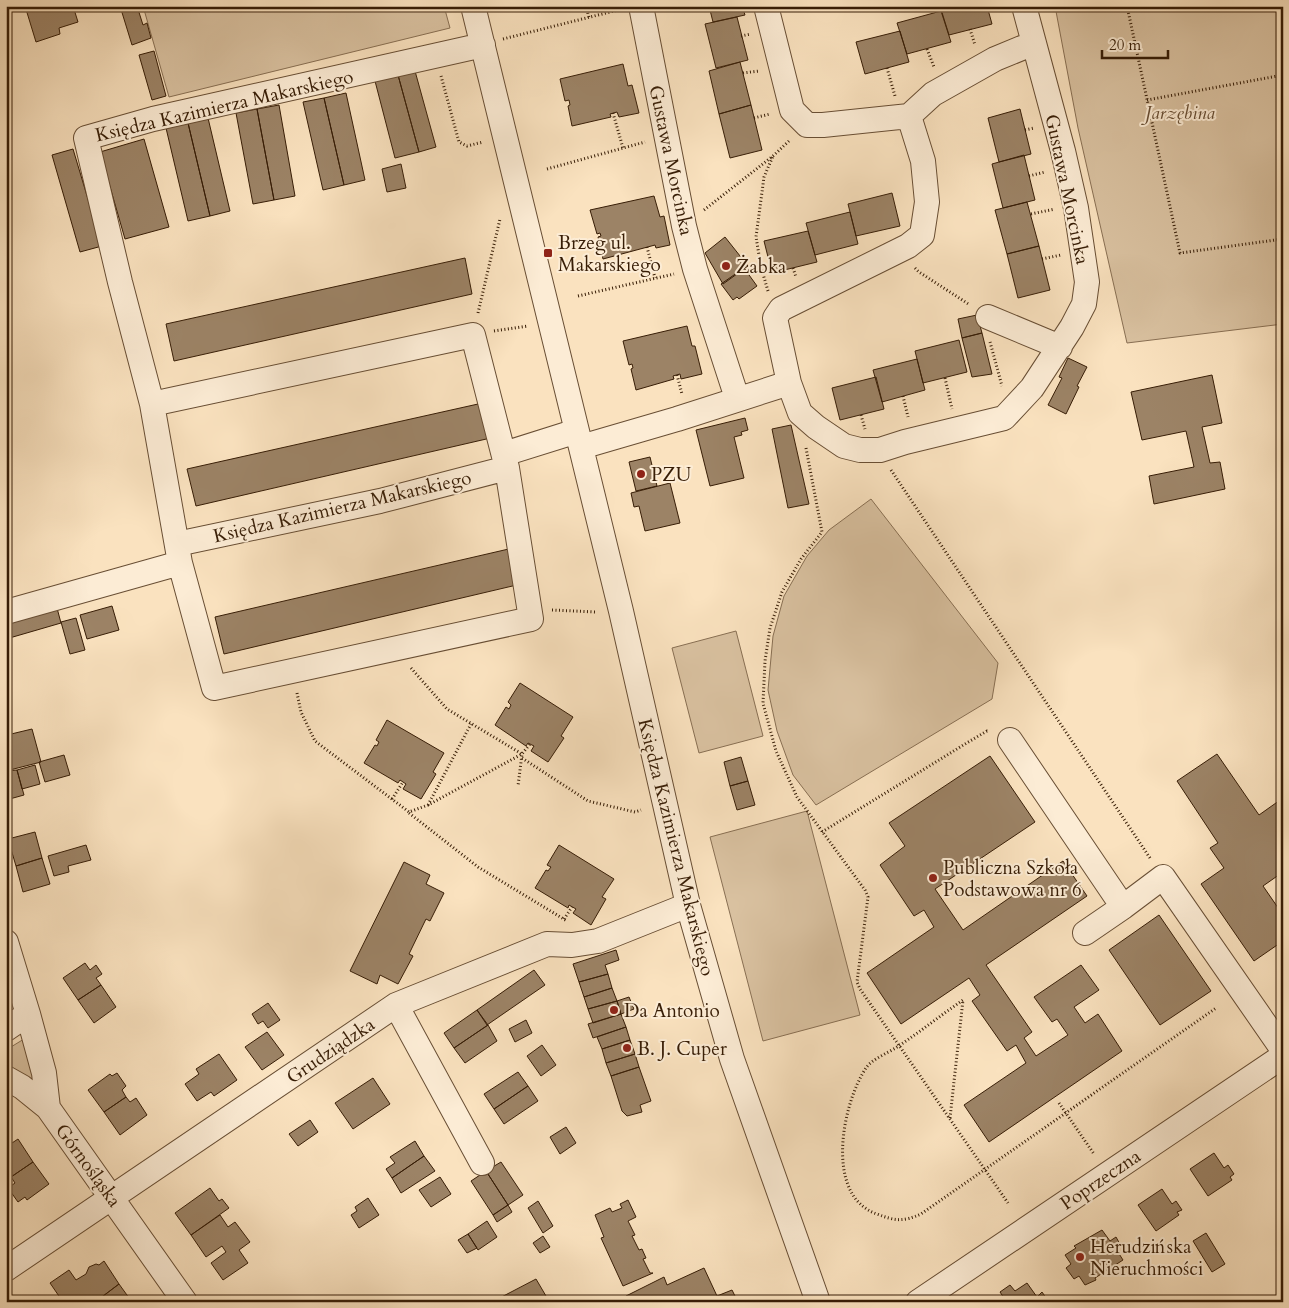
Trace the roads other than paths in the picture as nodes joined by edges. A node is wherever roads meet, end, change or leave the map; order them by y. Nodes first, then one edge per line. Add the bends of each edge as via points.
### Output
1 (473, 6) edge
2 (766, 6) edge
3 (1024, 6) edge
4 (633, 7) edge
5 (1034, 43) junction
6 (483, 44) junction
7 (909, 116) junction
8 (988, 317) road end
9 (1060, 346) junction
10 (789, 383) junction
11 (737, 398) junction
12 (152, 404) junction
13 (579, 439) junction
14 (505, 461) junction
15 (179, 553) junction
16 (6, 612) edge
17 (1010, 740) road end
18 (688, 905) junction
19 (1123, 907) junction
20 (1084, 933) dead end
21 (6, 942) edge
22 (396, 1005) junction
23 (28, 1014) junction
24 (6, 1030) edge
25 (1283, 1050) edge
26 (1283, 1056) edge
27 (6, 1078) edge
28 (48, 1108) junction
29 (482, 1163) dead end
30 (113, 1198) junction
31 (6, 1269) edge
32 (814, 1296) edge
33 (185, 1302) edge
34 (918, 1302) edge

1 - 6 street, Księdza Kazimierza Makarskiego
2 - 7 street via 792,110 807,124
3 - 5 street, Gustawa Morcinka
4 - 11 street, Gustawa Morcinka via 695,269
5 - 7 street via 995,59 933,94
5 - 9 street, Gustawa Morcinka via 1076,208 1087,282 1084,304
6 - 12 street, Księdza Kazimierza Makarskiego via 153,119 86,138
6 - 13 street, Księdza Kazimierza Makarskiego
7 - 10 street, Gustawa Morcinka via 924,161 927,202 922,235 902,249 781,309 775,318
8 - 9 street
9 - 10 street, Gustawa Morcinka via 1032,388 1004,418 880,450 844,446 816,428 800,413
10 - 11 street
11 - 13 street via 677,419
12 - 14 street via 473,335
12 - 15 street, Księdza Kazimierza Makarskiego
13 - 14 street, Księdza Kazimierza Makarskiego
13 - 18 street, Księdza Kazimierza Makarskiego
14 - 15 street, Księdza Kazimierza Makarskiego via 380,500
14 - 15 street, Księdza Kazimierza Makarskiego via 532,619 214,688
15 - 16 street
17 - 19 street
18 - 22 street, Grudziądzka via 598,941 547,944
18 - 32 street, Księdza Kazimierza Makarskiego via 732,1059
19 - 20 street
19 - 25 street via 1163,877
21 - 23 street, Górnośląska
22 - 29 street
22 - 30 street, Grudziądzka
23 - 24 street
23 - 28 street, Górnośląska via 44,1073
26 - 34 street, Poprzeczna
27 - 28 street
28 - 30 street, Górnośląska
30 - 31 street, Grudziądzka
30 - 33 street, Górnośląska

